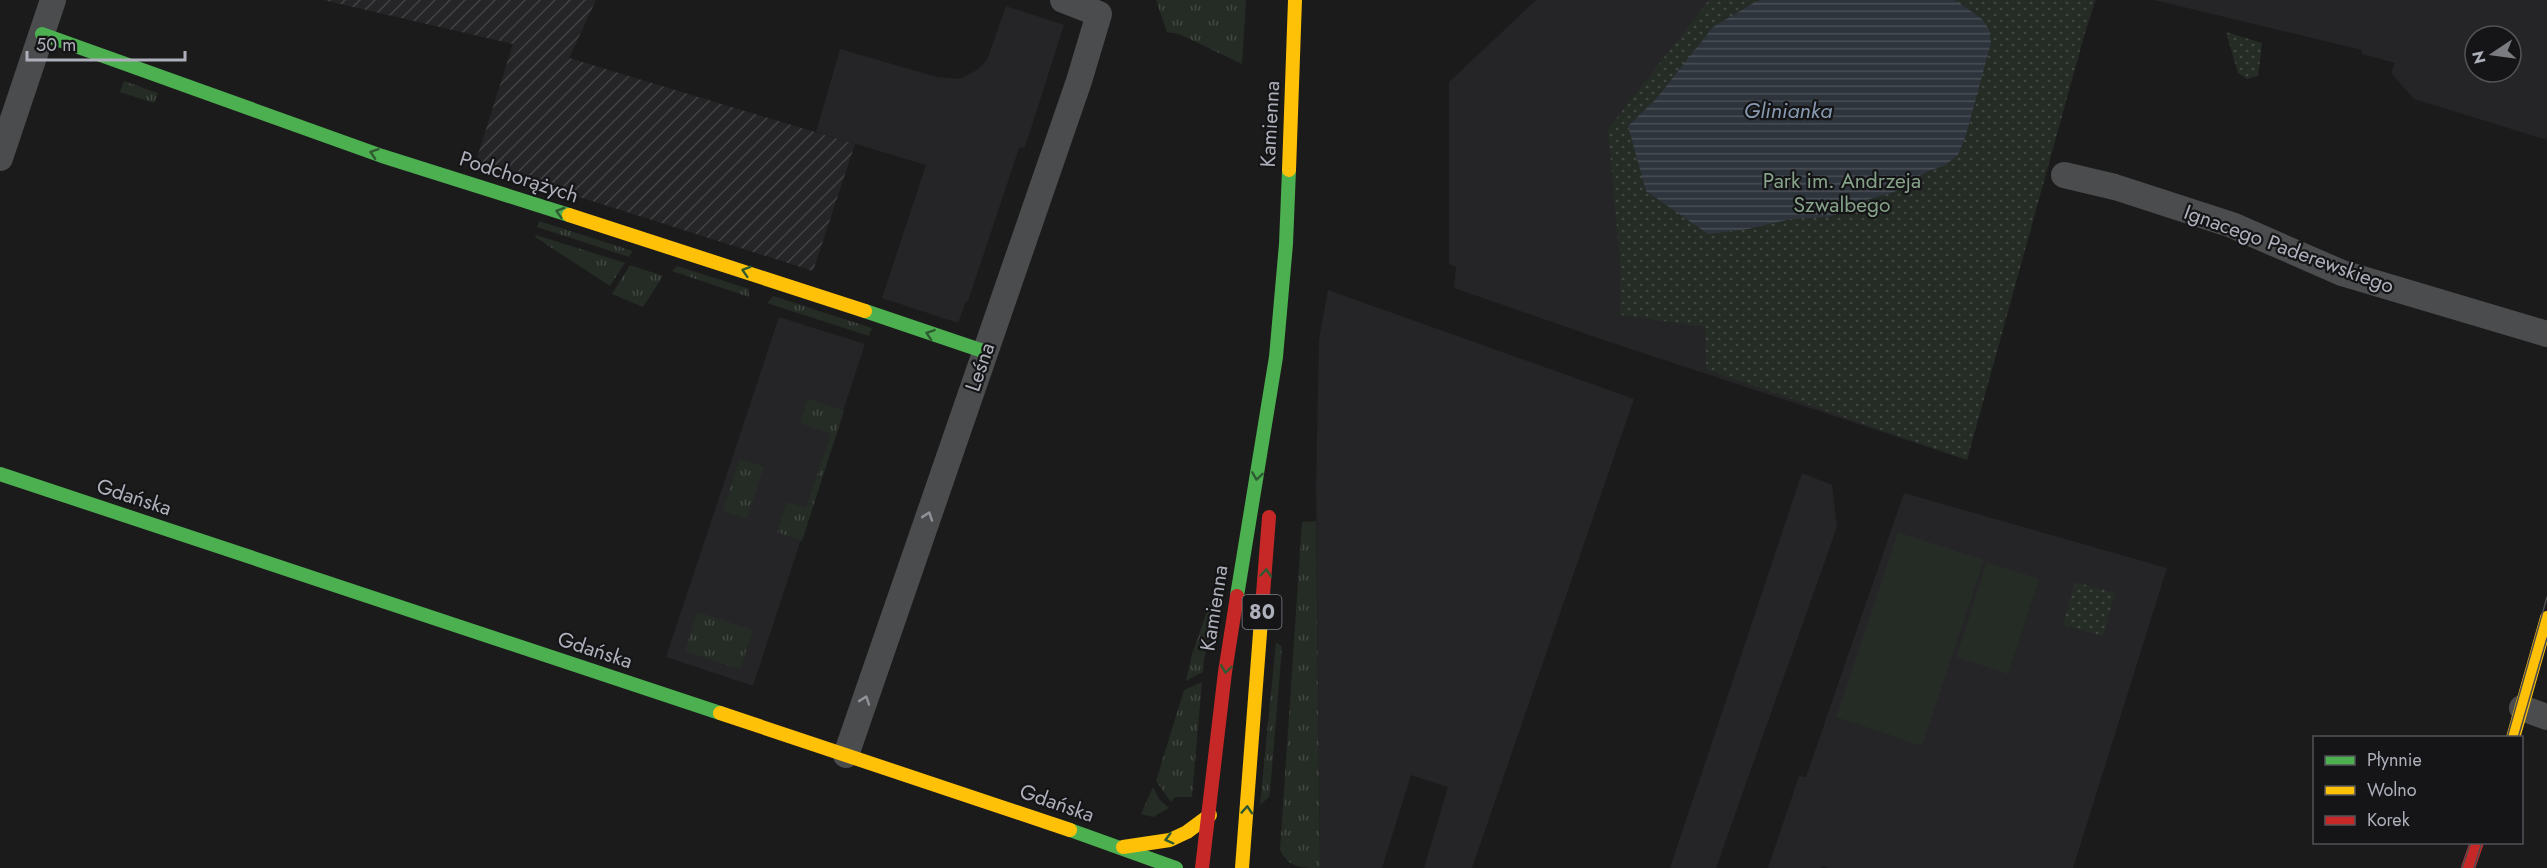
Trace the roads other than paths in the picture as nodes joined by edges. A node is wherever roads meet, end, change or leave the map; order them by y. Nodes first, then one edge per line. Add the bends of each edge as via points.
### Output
1 (53, 0) edge
2 (1063, 0) edge
3 (1295, 0) edge
4 (42, 34) junction
5 (0, 158) edge
6 (2064, 175) dead end
7 (2547, 334) edge
8 (986, 352) junction
9 (1276, 357) junction
10 (1272, 465) dead end
11 (0, 474) edge
12 (1270, 507) dead end
13 (2547, 618) edge
14 (2522, 708) junction
15 (2547, 717) edge
16 (2514, 736) edge
17 (846, 755) junction
18 (1210, 815) junction
19 (2476, 844) edge
20 (1122, 848) junction
21 (1176, 868) edge
22 (1202, 868) edge
23 (1242, 868) edge
24 (2468, 868) edge

1 - 4 street
2 - 8 street, Leśna via 1099,14
3 - 9 main road, Kamienna / 80 via 1286,244
4 - 5 street
8 -> 4 main road, Podchorążych via 760,275 382,156
6 - 7 street, Ignacego Paderewskiego via 2115,187 2232,225 2342,273
17 -> 8 street, Leśna
9 - 10 main road, Kamienna / 80
9 -> 18 main road, Kamienna / 80 via 1226,672
11 - 17 main road, Gdańska
23 -> 12 main road, 80
13 - 14 main road
14 - 15 street
14 - 16 main road
17 - 20 main road, Gdańska
18 -> 20 main road via 1170,840
18 - 22 main road, Kamienna / 80
19 - 24 main road
20 - 21 main road, Gdańska

